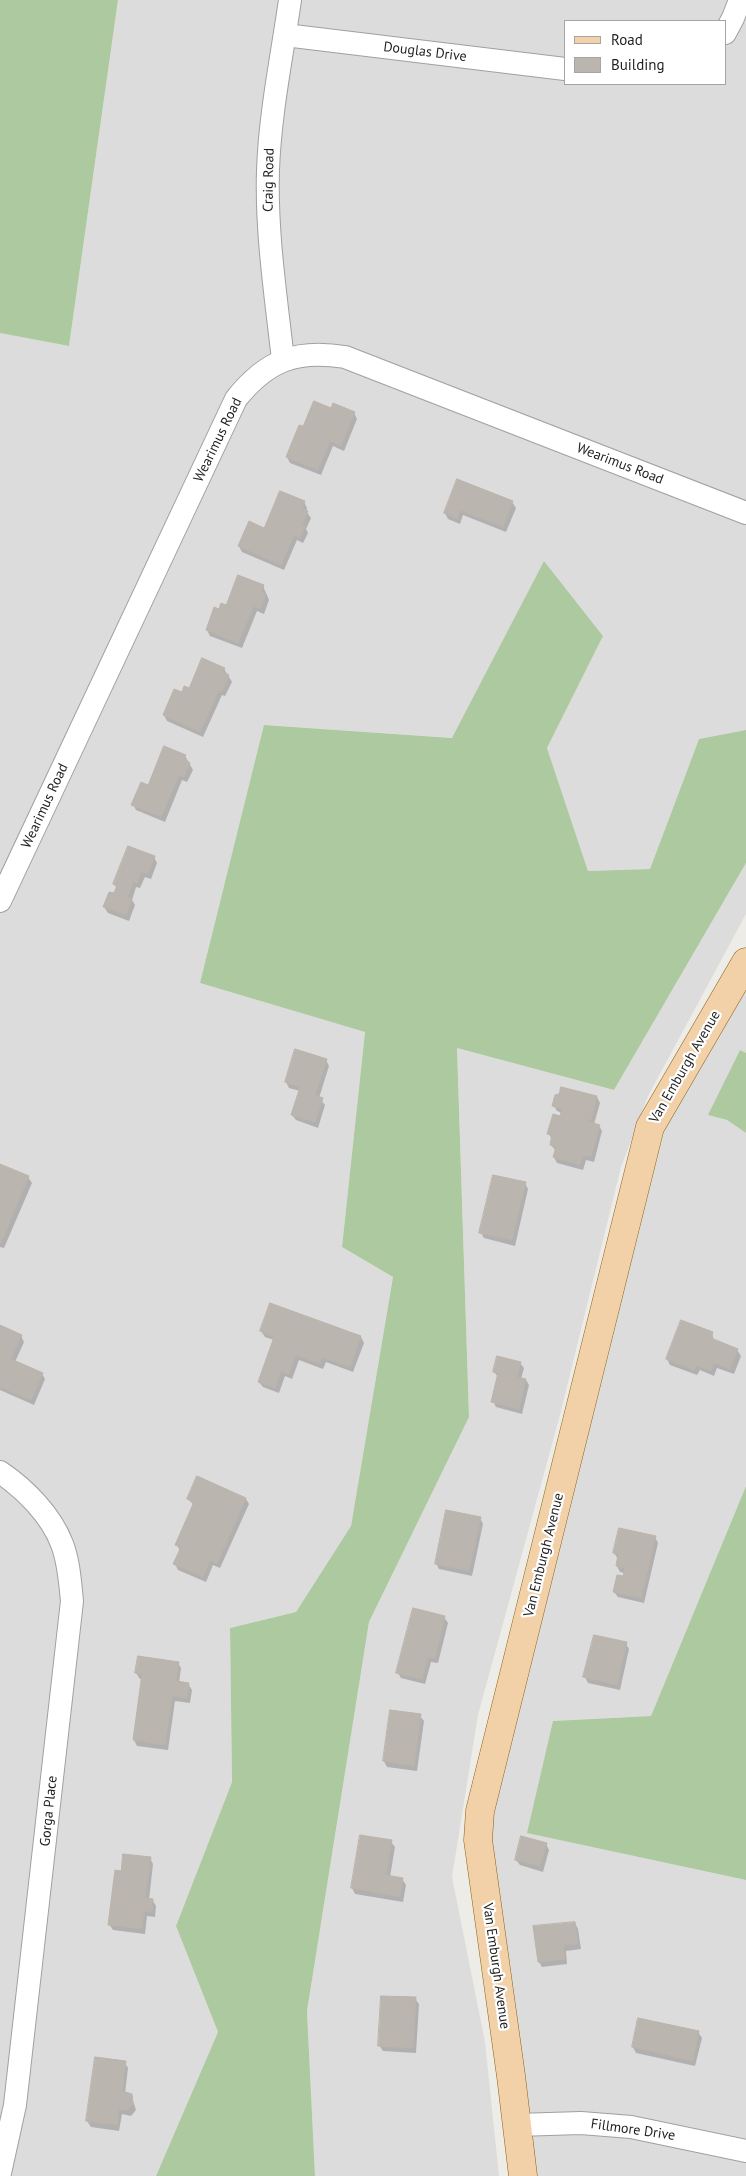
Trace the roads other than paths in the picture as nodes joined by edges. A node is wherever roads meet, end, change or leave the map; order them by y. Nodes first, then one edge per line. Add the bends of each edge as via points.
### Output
1 (290, 0) edge
2 (740, 0) edge
3 (726, 31) edge
4 (285, 35) junction
5 (564, 69) edge
6 (282, 360) junction
7 (746, 513) edge
8 (0, 901) edge
9 (746, 962) edge
10 (0, 1472) edge
11 (517, 2125) junction
12 (746, 2151) edge
13 (0, 2173) edge
14 (523, 2176) edge

1 - 4 street, Craig Road
2 - 3 street
4 - 5 street, Douglas Drive
4 - 6 street, Craig Road via 272,113 268,170 268,217
6 - 7 street, Wearimus Road via 324,353 345,357
6 - 8 street, Wearimus Road via 250,382 236,399
9 - 11 main road, Van Emburgh Avenue via 650,1127 480,1811 478,1840
10 - 13 street, Gorga Place via 29,1496 51,1522 62,1544 72,1601 15,2105
11 - 12 street, Fillmore Drive via 581,2123 630,2127
11 - 14 main road, Van Emburgh Avenue

